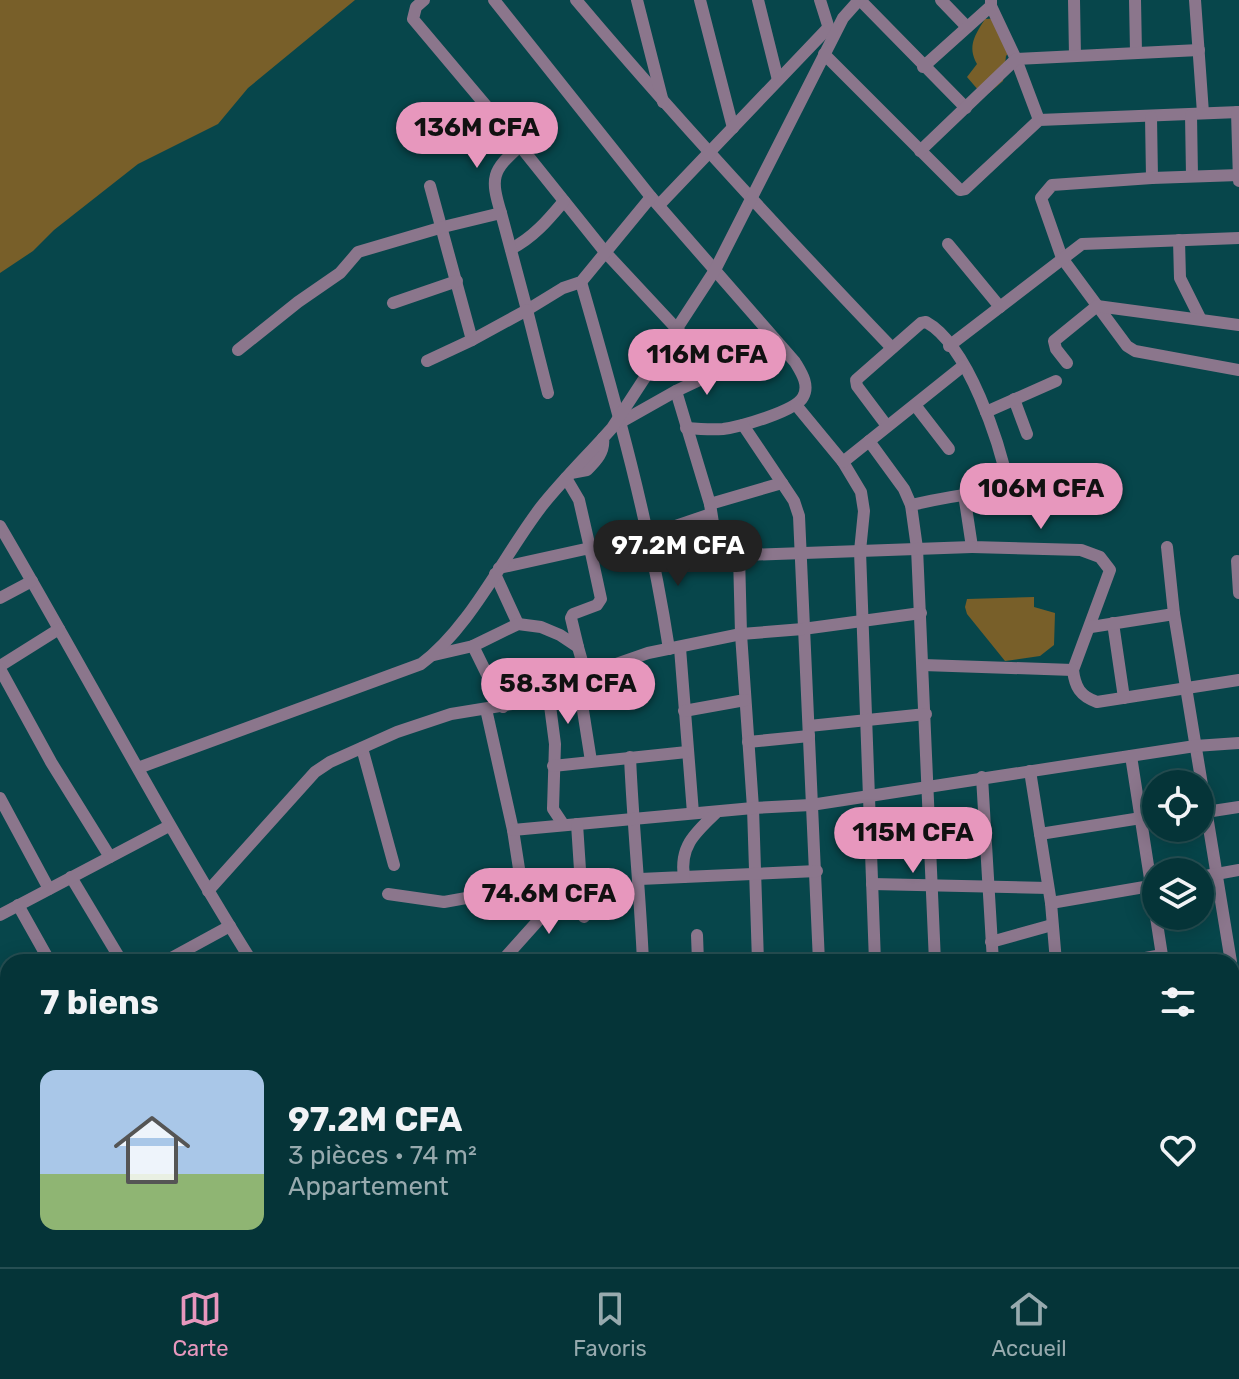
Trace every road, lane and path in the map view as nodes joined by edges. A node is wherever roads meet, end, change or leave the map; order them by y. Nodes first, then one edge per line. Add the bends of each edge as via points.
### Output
1 (424, 0) edge
2 (494, 0) edge
3 (576, 0) edge
4 (637, 0) edge
5 (700, 0) edge
6 (758, 0) edge
7 (820, 0) edge
8 (859, 0) edge
9 (941, 0) edge
10 (1074, 0) edge
11 (1135, 0) edge
12 (1195, 0) edge
13 (994, 2) edge
14 (967, 27) junction
15 (830, 33) junction
16 (1199, 50) junction
17 (1136, 52) junction
18 (824, 54) junction
19 (1075, 56) junction
20 (1016, 59) junction
21 (923, 67) junction
22 (778, 80) junction
23 (664, 105) junction
24 (966, 108) junction
25 (1238, 112) edge
26 (1197, 114) junction
27 (1151, 117) junction
28 (1039, 120) junction
29 (733, 128) junction
30 (520, 146) junction
31 (920, 151) junction
32 (709, 154) junction
33 (1239, 175) edge
34 (1192, 176) junction
35 (1152, 178) junction
36 (1239, 183) edge
37 (430, 186) dead end
38 (564, 201) junction
39 (655, 201) junction
40 (751, 201) junction
41 (501, 213) junction
42 (443, 227) junction
43 (1239, 238) edge
44 (1179, 240) junction
45 (948, 244) dead end
46 (511, 249) junction
47 (605, 252) junction
48 (1062, 258) junction
49 (715, 270) junction
50 (457, 281) junction
51 (581, 282) junction
52 (393, 303) dead end
53 (1097, 306) junction
54 (1000, 307) junction
55 (527, 310) junction
56 (1200, 318) junction
57 (1239, 325) edge
58 (676, 327) junction
59 (472, 340) junction
60 (778, 343) junction
61 (949, 346) junction
62 (892, 348) junction
63 (238, 350) dead end
64 (427, 361) dead end
65 (1067, 363) dead end
66 (963, 366) junction
67 (1239, 370) edge
68 (717, 372) junction
69 (1056, 381) dead end
70 (676, 391) junction
71 (548, 393) dead end
72 (1014, 399) junction
73 (796, 405) junction
74 (915, 405) junction
75 (986, 412) junction
76 (620, 419) junction
77 (743, 425) junction
78 (887, 426) junction
79 (686, 428) junction
80 (1027, 434) dead end
81 (869, 441) junction
82 (949, 449) dead end
83 (843, 462) junction
84 (569, 475) junction
85 (782, 483) junction
86 (1009, 489) junction
87 (1057, 491) dead end
88 (964, 494) junction
89 (911, 505) junction
90 (710, 509) junction
91 (0, 526) edge
92 (649, 534) junction
93 (716, 542) dead end
94 (972, 547) junction
95 (1167, 547) dead end
96 (590, 548) junction
97 (917, 548) junction
98 (860, 551) junction
99 (800, 554) junction
100 (739, 555) junction
101 (716, 556) dead end
102 (1237, 561) dead end
103 (497, 571) junction
104 (32, 581) junction
105 (1239, 593) edge
106 (0, 598) edge
107 (921, 613) junction
108 (1174, 614) junction
109 (861, 620) junction
110 (1113, 623) junction
111 (518, 624) junction
112 (1091, 627) junction
113 (59, 629) junction
114 (803, 629) junction
115 (741, 634) junction
116 (473, 646) junction
117 (578, 647) junction
118 (675, 648) junction
119 (434, 655) junction
120 (923, 665) junction
121 (0, 667) edge
122 (1073, 670) junction
123 (1239, 680) edge
124 (583, 682) junction
125 (1186, 688) junction
126 (549, 698) junction
127 (1124, 698) junction
128 (745, 700) junction
129 (503, 707) junction
130 (486, 709) junction
131 (684, 711) junction
132 (926, 714) junction
133 (865, 721) junction
134 (809, 731) junction
135 (748, 742) junction
136 (1239, 743) edge
137 (1195, 746) junction
138 (362, 748) junction
139 (687, 752) junction
140 (1131, 756) junction
141 (630, 757) junction
142 (591, 761) junction
143 (553, 766) junction
144 (138, 768) junction
145 (1199, 770) edge
146 (1030, 771) junction
147 (982, 777) junction
148 (928, 786) junction
149 (868, 796) junction
150 (0, 798) edge
151 (811, 805) junction
152 (1239, 807) edge
153 (753, 808) junction
154 (1214, 811) edge
155 (717, 812) junction
156 (693, 813) junction
157 (1141, 818) junction
158 (633, 820) junction
159 (563, 824) junction
160 (577, 824) junction
161 (169, 826) junction
162 (513, 830) junction
163 (1040, 834) junction
164 (1211, 842) edge
165 (110, 857) junction
166 (1148, 858) edge
167 (394, 865) dead end
168 (1239, 870) edge
169 (817, 871) junction
170 (754, 874) junction
171 (1216, 874) junction
172 (71, 877) junction
173 (684, 877) junction
174 (640, 879) junction
175 (872, 884) junction
176 (576, 885) junction
177 (932, 885) junction
178 (989, 886) junction
179 (522, 888) junction
180 (1048, 888) junction
181 (1142, 888) edge
182 (49, 889) junction
183 (208, 891) junction
184 (388, 894) dead end
185 (1051, 903) junction
186 (18, 905) junction
187 (0, 915) edge
188 (584, 917) dead end
189 (1052, 925) junction
190 (230, 926) junction
191 (1158, 930) edge
192 (697, 935) dead end
193 (1234, 939) edge
194 (991, 942) junction
195 (45, 954) edge
196 (117, 954) edge
197 (179, 954) edge
198 (247, 954) edge
199 (509, 954) edge
200 (643, 954) edge
201 (698, 954) edge
202 (758, 954) edge
203 (819, 954) edge
204 (875, 954) edge
205 (935, 954) edge
206 (992, 954) edge
207 (1055, 954) edge
208 (1162, 954) edge

1 - 30 street via 413,19
2 - 39 street
3 - 23 street
4 - 23 street
5 - 29 street
6 - 22 street
7 - 15 street
8 - 15 street
8 - 21 street
9 - 14 street
10 - 19 street
11 - 17 street
12 - 16 street
13 - 14 street
13 - 20 street
14 - 21 street
15 - 18 street
15 - 22 street
16 - 17 street
16 - 26 street
17 - 19 street
18 - 31 street
18 - 40 street
19 - 20 street
20 - 24 street
20 - 28 street
21 - 24 street
22 - 29 street
23 - 32 street
24 - 31 street
25 - 26 street
25 - 33 street
26 - 27 street
26 - 34 street
27 - 28 street
27 - 35 street
28 - 31 street via 965,189 956,187
29 - 32 street
30 - 38 street
30 - 41 street via 494,176
32 - 39 street
32 - 40 street
33 - 34 street
33 - 36 street
34 - 35 street
35 - 48 street via 1052,185 1045,191 1041,198
37 - 42 street
38 - 46 street via 541,229
38 - 47 street
39 - 47 street
39 - 49 street
40 - 49 street
40 - 62 street
41 - 42 street
41 - 46 street
42 - 50 street
42 - 63 street via 358,252 340,273
43 - 44 street
44 - 48 street via 1082,244
44 - 56 street via 1180,278
45 - 54 street
46 - 55 street
47 - 51 street
47 - 58 street
48 - 53 street
48 - 54 street
49 - 58 street
49 - 60 street
50 - 52 street
50 - 59 street
51 - 55 street
51 - 76 street
53 - 56 street
53 - 65 street via 1054,341
53 - 67 street via 1135,351
54 - 61 street
55 - 59 street
55 - 71 street
56 - 57 street
58 - 68 street
58 - 76 street
59 - 64 street
60 - 68 street
60 - 73 street via 804,377 803,398
61 - 62 street via 926,322
61 - 66 street
62 - 78 street via 856,380
66 - 74 street
66 - 75 street
68 - 70 street
69 - 72 street
70 - 76 street
70 - 79 street
72 - 75 street
72 - 80 street
73 - 77 street
73 - 83 street
74 - 78 street
74 - 82 street
75 - 86 street
76 - 84 street via 603,438 592,465
76 - 92 street
77 - 79 street
77 - 85 street
78 - 81 street
79 - 90 street
81 - 83 street
81 - 89 street via 895,473
83 - 98 street via 865,502
84 - 96 street
84 - 103 street
85 - 90 street
85 - 99 street via 799,516
86 - 87 street
86 - 88 street
88 - 89 street
88 - 94 street
89 - 97 street
90 - 92 street
90 - 93 street
91 - 104 street
92 - 96 street
92 - 118 street
94 - 97 street
94 - 112 street via 1081,550 1100,557 1110,570
95 - 108 street
96 - 103 street
96 - 117 street via 601,599 571,618
97 - 98 street
97 - 107 street
98 - 99 street
98 - 109 street
99 - 100 street
99 - 114 street
100 - 101 street
100 - 115 street
102 - 105 street
103 - 111 street
103 - 119 street
104 - 106 street
104 - 113 street
107 - 109 street
107 - 120 street
108 - 110 street
108 - 125 street
109 - 114 street
109 - 133 street
110 - 112 street
110 - 127 street
111 - 116 street
111 - 117 street via 541,627
112 - 122 street
113 - 121 street
113 - 144 street
114 - 115 street
114 - 134 street
115 - 118 street
115 - 128 street
116 - 119 street
116 - 129 street
117 - 124 street
118 - 124 street via 605,668
118 - 131 street
119 - 144 street
120 - 122 street
120 - 132 street
121 - 165 street
122 - 127 street via 1074,684 1085,698
123 - 125 street
124 - 126 street
124 - 142 street
125 - 127 street
125 - 137 street
126 - 129 street
126 - 143 street
128 - 131 street
128 - 135 street
129 - 130 street
130 - 138 street via 451,714
130 - 162 street
131 - 139 street
132 - 133 street
132 - 148 street
133 - 134 street
133 - 149 street
134 - 135 street
134 - 151 street
135 - 153 street
136 - 137 street
137 - 140 street
137 - 145 street
138 - 167 street
138 - 183 street via 315,772
139 - 141 street
139 - 156 street
140 - 146 street
140 - 157 street
141 - 142 street
141 - 158 street
142 - 143 street
143 - 159 street via 553,809
144 - 161 street
146 - 147 street
146 - 163 street
147 - 148 street
147 - 178 street
148 - 149 street
148 - 177 street
149 - 151 street
149 - 175 street
150 - 182 street
151 - 153 street
151 - 169 street
152 - 154 street
153 - 155 street
153 - 170 street
155 - 156 street
155 - 173 street via 686,848
156 - 158 street
157 - 163 street
157 - 166 street
158 - 160 street
158 - 174 street
159 - 160 street
159 - 162 street
160 - 176 street
161 - 165 street
161 - 183 street
162 - 179 street
163 - 180 street
164 - 171 street
165 - 172 street
168 - 171 street
169 - 170 street
169 - 203 street
170 - 173 street
170 - 202 street
171 - 193 street
172 - 182 street
172 - 196 street
173 - 174 street
174 - 200 street
175 - 177 street
175 - 204 street
176 - 179 street
176 - 188 street
176 - 199 street
177 - 178 street
177 - 205 street
178 - 180 street
178 - 194 street
179 - 184 street via 444,902
180 - 185 street
181 - 185 street
182 - 186 street
183 - 190 street
185 - 189 street
186 - 187 street
186 - 195 street
189 - 194 street
189 - 207 street
190 - 197 street
190 - 198 street
191 - 208 street
192 - 201 street
194 - 206 street

